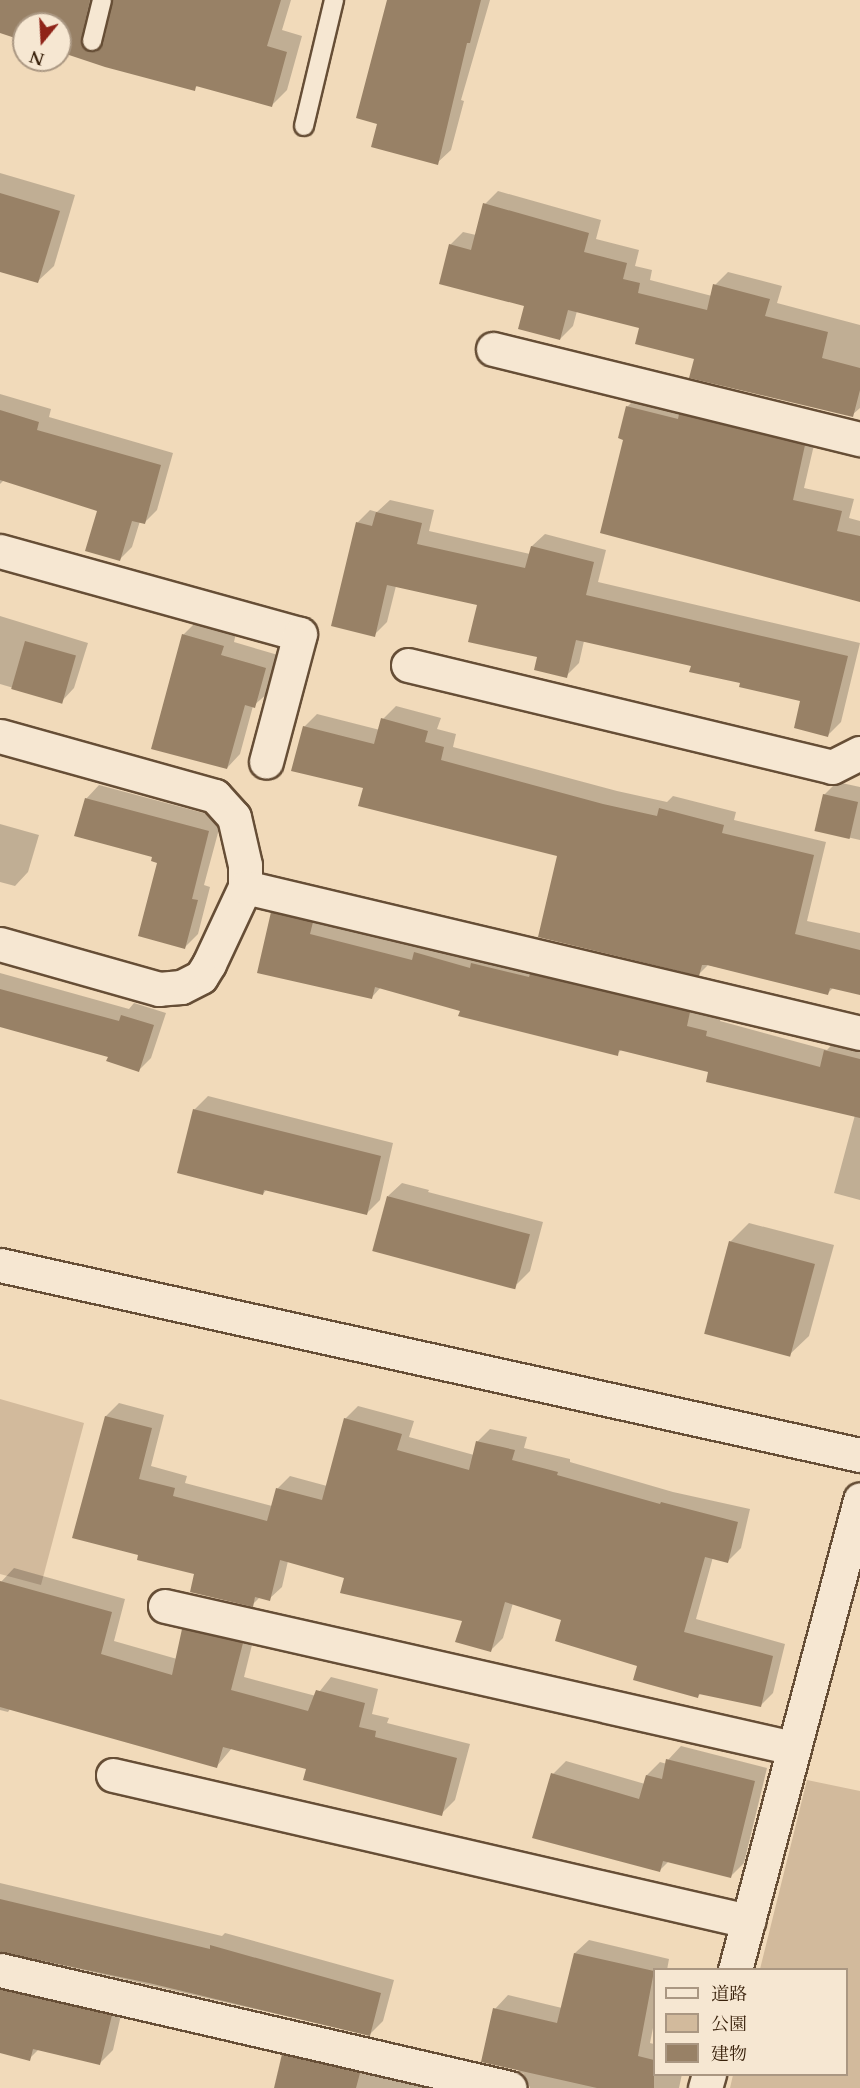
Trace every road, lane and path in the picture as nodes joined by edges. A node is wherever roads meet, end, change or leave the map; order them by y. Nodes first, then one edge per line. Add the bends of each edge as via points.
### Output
1 (102, 0) edge
2 (334, 0) edge
3 (92, 41) dead end
4 (304, 126) dead end
5 (493, 349) dead end
6 (860, 439) edge
7 (0, 551) edge
8 (408, 665) dead end
9 (0, 736) edge
10 (860, 753) edge
11 (266, 762) dead end
12 (245, 887) junction
13 (0, 944) edge
14 (860, 1033) edge
15 (0, 1265) edge
16 (860, 1455) edge
17 (860, 1499) edge
18 (165, 1605) dead end
19 (793, 1748) junction
20 (113, 1775) dead end
21 (748, 1921) junction
22 (736, 1968) edge
23 (0, 1970) edge
24 (510, 2088) edge

1 - 3 lane
2 - 4 lane
5 - 6 street
7 - 11 street via 300,634
8 - 10 street via 832,767
9 - 12 street via 215,796 234,817 245,865
12 - 13 street via 201,977 181,987 159,989
12 - 14 street
15 - 16 street
17 - 19 street
18 - 19 street
19 - 21 street
20 - 21 street
21 - 22 street
23 - 24 street

